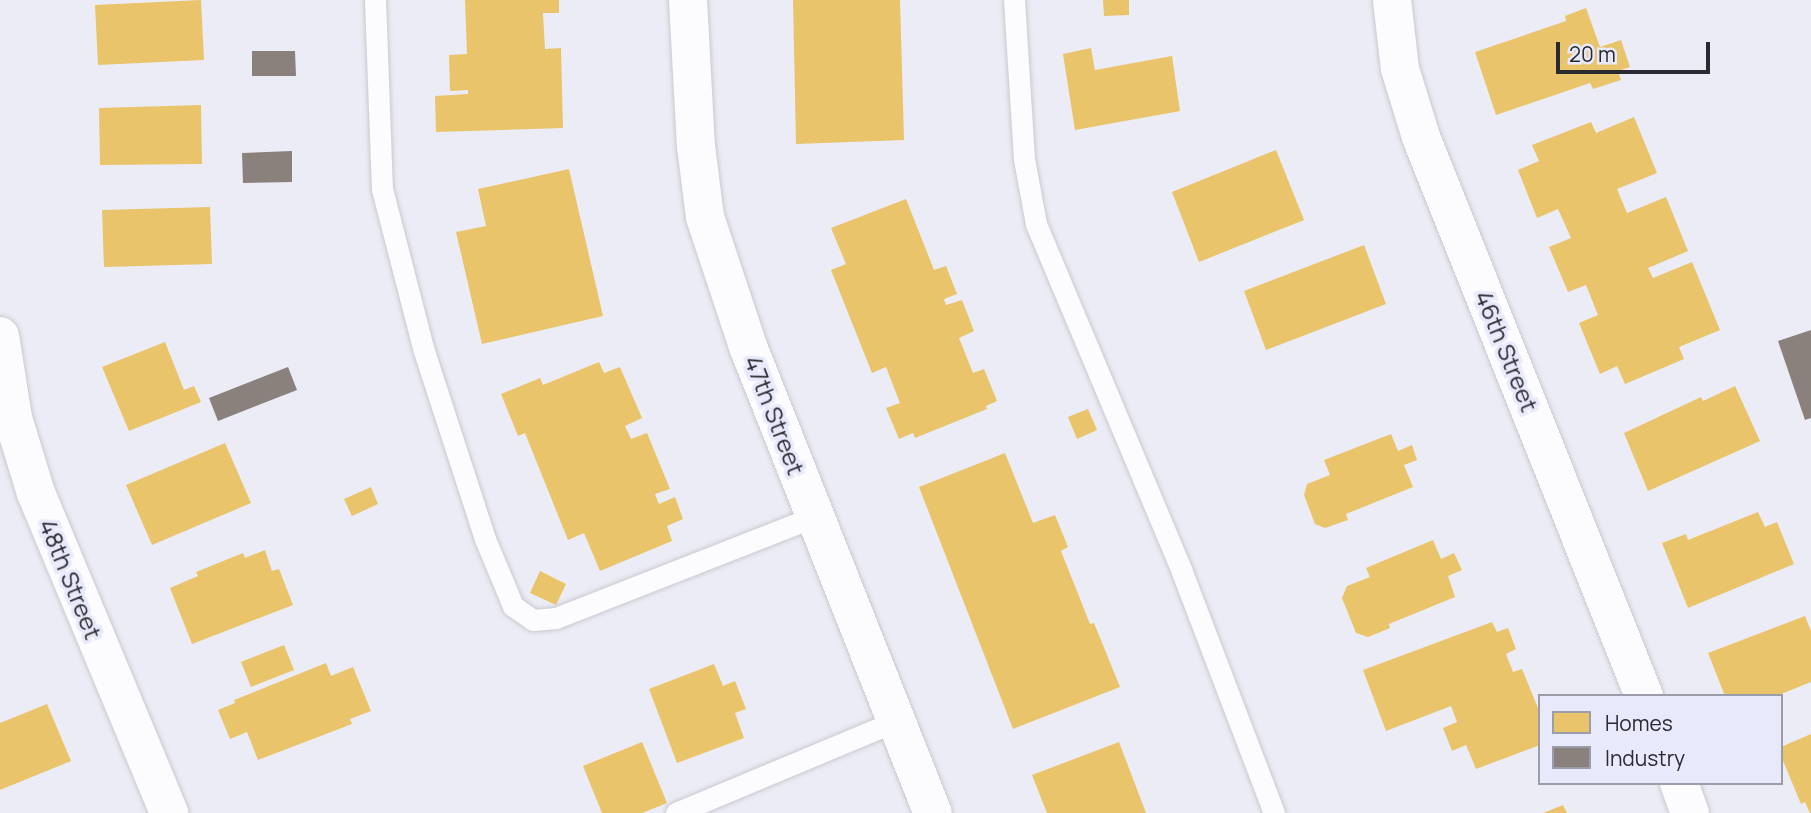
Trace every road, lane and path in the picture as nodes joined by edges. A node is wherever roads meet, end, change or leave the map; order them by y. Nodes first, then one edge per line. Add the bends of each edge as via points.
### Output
1 (375, 0) edge
2 (688, 0) edge
3 (1014, 0) edge
4 (1392, 0) edge
5 (0, 336) edge
6 (7, 418) edge
7 (814, 517) junction
8 (1643, 694) edge
9 (896, 721) junction
10 (1680, 785) edge
11 (169, 813) edge
12 (676, 813) edge
13 (933, 813) edge
14 (1274, 813) edge
15 (1690, 813) edge

1 - 7 lane via 382,189 423,348 485,539 513,606 533,620 556,618
2 - 7 street, 47th Street via 705,217 735,312
3 - 14 lane via 1024,159 1036,224 1182,572
4 - 8 street, 46th Street via 1400,69 1421,136
5 - 6 street, 48th Street
6 - 11 street, 48th Street
7 - 9 street, 47th Street
9 - 12 lane
9 - 13 street, 47th Street
10 - 15 street

